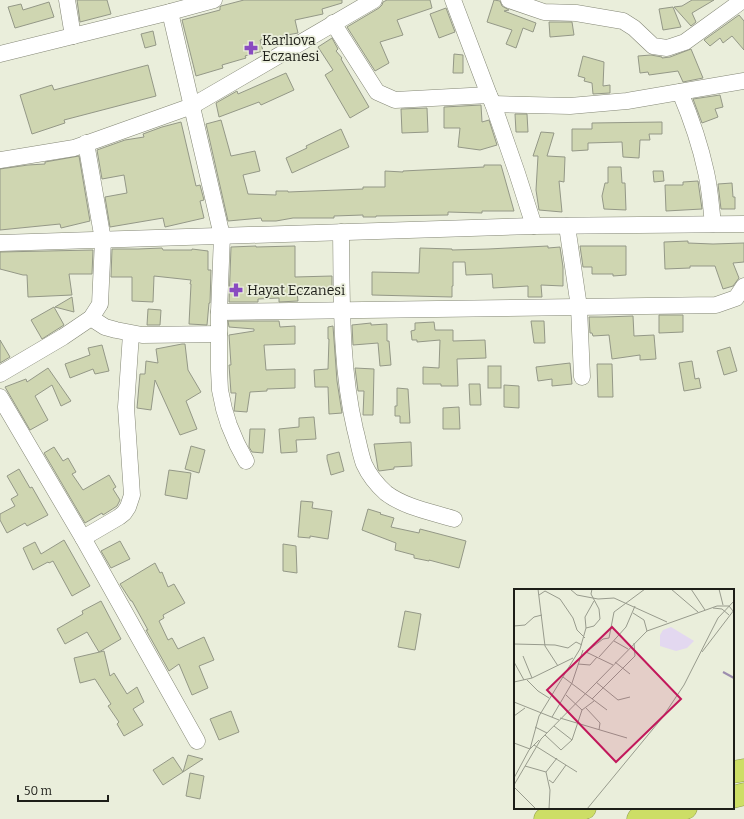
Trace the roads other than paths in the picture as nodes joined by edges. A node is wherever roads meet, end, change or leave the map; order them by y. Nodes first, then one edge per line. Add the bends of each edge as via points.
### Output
1 (67, 0) edge
2 (214, 0) edge
3 (374, 0) edge
4 (453, 0) edge
5 (509, 0) edge
6 (743, 0) edge
7 (170, 12) junction
8 (333, 23) junction
9 (73, 36) junction
10 (0, 54) edge
11 (744, 81) edge
12 (680, 92) junction
13 (491, 99) junction
14 (192, 106) junction
15 (86, 143) junction
16 (0, 160) edge
17 (713, 224) junction
18 (744, 224) edge
19 (534, 226) junction
20 (567, 226) junction
21 (341, 232) junction
22 (222, 236) junction
23 (103, 240) junction
24 (0, 243) edge
25 (744, 286) edge
26 (579, 307) junction
27 (342, 310) junction
28 (218, 312) junction
29 (91, 318) junction
30 (131, 334) junction
31 (219, 334) junction
32 (0, 374) edge
33 (582, 377) dead end
34 (0, 397) edge
35 (246, 461) dead end
36 (454, 519) dead end
37 (83, 538) junction
38 (197, 741) dead end
39 (744, 770) edge
40 (734, 772) edge
41 (744, 794) edge
42 (734, 797) edge
43 (581, 809) edge
44 (682, 809) edge
45 (545, 819) edge
46 (638, 819) edge

1 - 9 street
2 - 7 street
3 - 8 street
4 - 13 street
5 - 6 street via 544,12 576,13 623,21 653,46 667,48 685,42
7 - 9 street
7 - 14 street
8 - 13 street via 377,92 395,100
8 - 14 street
9 - 10 street
11 - 12 street
12 - 13 street via 627,101 570,106
12 - 17 street via 700,146
13 - 19 street
14 - 15 street
14 - 22 street
15 - 16 street via 74,148
15 - 23 street
17 - 18 street
17 - 20 street
19 - 20 street
19 - 21 street
20 - 26 street
21 - 22 street
21 - 27 street
22 - 23 street
22 - 28 street
23 - 24 street
23 - 29 street via 100,304
25 - 26 street via 736,298 716,305
26 - 27 street
26 - 33 street
27 - 28 street
27 - 36 street via 346,370 352,412 364,464 377,484 396,499
28 - 31 street
29 - 30 street via 105,327
29 - 32 street
30 - 31 street
30 - 37 street via 126,407 131,501 124,513
31 - 35 street via 220,390 224,409
34 - 37 street
37 - 38 street
39 - 40 highway
41 - 42 highway
43 - 45 highway
44 - 46 highway

